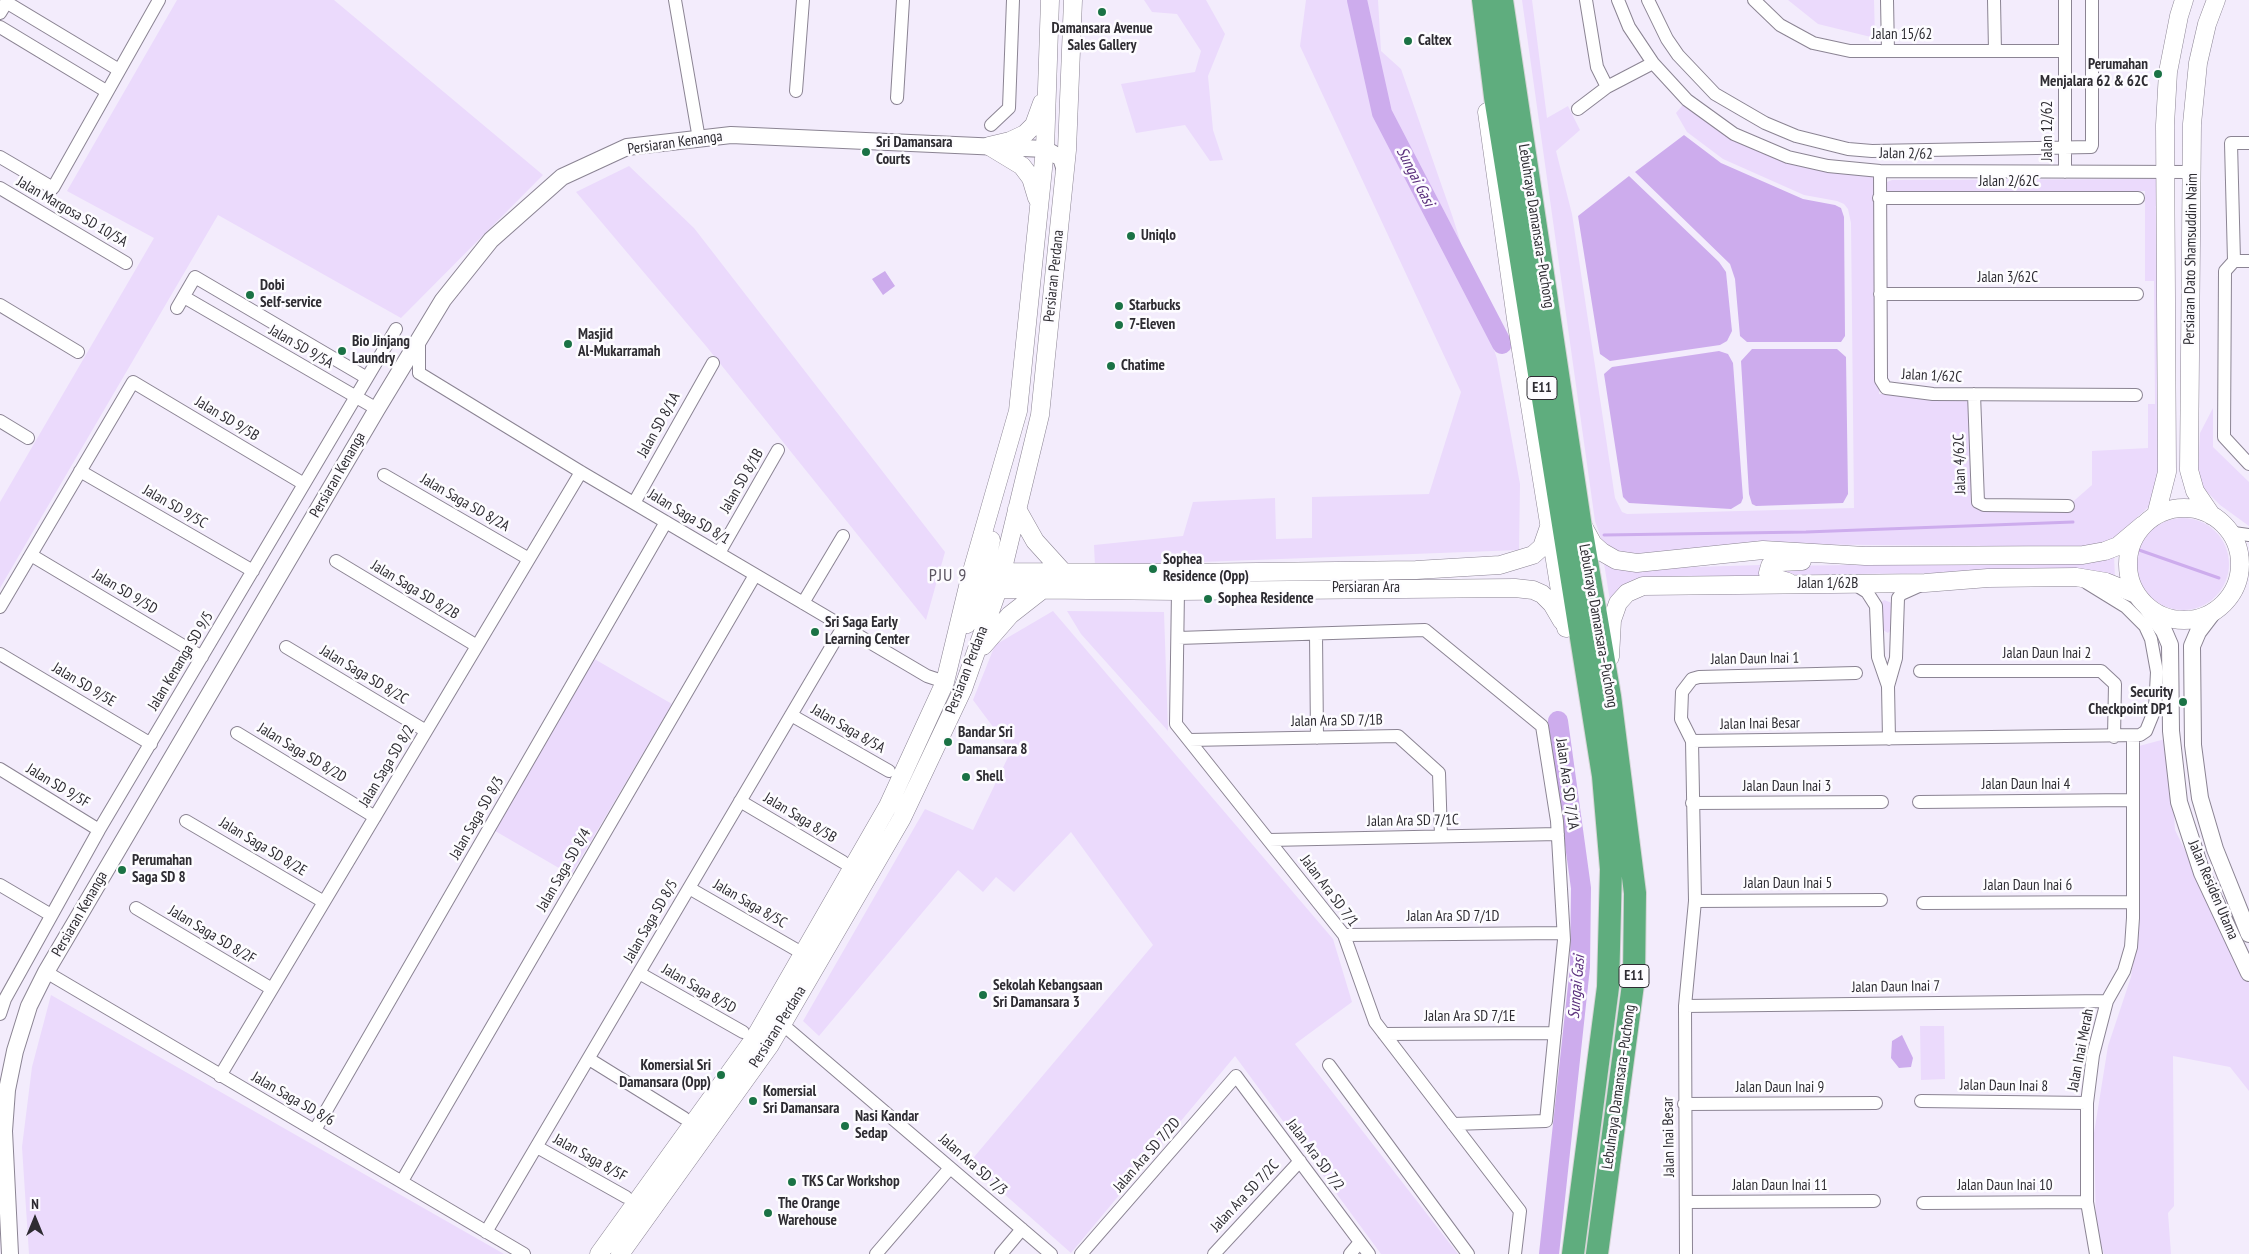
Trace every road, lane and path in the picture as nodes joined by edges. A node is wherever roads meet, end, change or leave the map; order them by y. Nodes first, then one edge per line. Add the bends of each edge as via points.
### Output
1 (159, 0) edge
2 (675, 0) edge
3 (803, 0) edge
4 (903, 0) edge
5 (1013, 0) edge
6 (1050, 0) edge
7 (1073, 0) edge
8 (1473, 0) edge
9 (1483, 0) edge
10 (1502, 0) edge
11 (1586, 0) edge
12 (1618, 0) edge
13 (1648, 0) edge
14 (1754, 0) edge
15 (1887, 0) edge
16 (1994, 0) edge
17 (2065, 0) edge
18 (2092, 0) edge
19 (2184, 0) edge
20 (2216, 0) edge
21 (5, 5) edge
22 (0, 27) edge
23 (1888, 51) junction
24 (1995, 51) junction
25 (2064, 51) junction
26 (1653, 63) junction
27 (118, 70) junction
28 (1048, 81) junction
29 (1607, 87) junction
30 (106, 91) junction
31 (796, 91) dead end
32 (1715, 94) junction
33 (897, 98) dead end
34 (1578, 109) dead end
35 (1699, 110) junction
36 (1068, 121) junction
37 (991, 125) dead end
38 (699, 139) junction
39 (2249, 143) edge
40 (989, 146) junction
41 (1045, 149) junction
42 (2065, 149) junction
43 (0, 156) edge
44 (1065, 170) junction
45 (1880, 171) junction
46 (2064, 172) junction
47 (2164, 172) junction
48 (2192, 172) junction
49 (0, 188) edge
50 (1879, 198) junction
51 (2138, 198) dead end
52 (1040, 209) junction
53 (2234, 261) junction
54 (2249, 261) edge
55 (126, 263) dead end
56 (1880, 294) junction
57 (2137, 294) dead end
58 (0, 305) edge
59 (396, 328) dead end
60 (419, 340) junction
61 (78, 352) dead end
62 (713, 363) dead end
63 (420, 373) junction
64 (367, 378) junction
65 (393, 382) junction
66 (1974, 394) junction
67 (2136, 395) dead end
68 (356, 397) junction
69 (377, 409) junction
70 (0, 421) edge
71 (28, 438) dead end
72 (1009, 441) junction
73 (778, 450) dead end
74 (2249, 464) edge
75 (80, 471) junction
76 (581, 472) junction
77 (384, 475) dead end
78 (304, 484) junction
79 (634, 503) junction
80 (2068, 506) dead end
81 (1017, 509) junction
82 (2212, 516) junction
83 (2150, 520) junction
84 (1580, 521) junction
85 (666, 522) junction
86 (1550, 527) junction
87 (2237, 532) edge
88 (843, 536) dead end
89 (2249, 542) edge
90 (719, 554) junction
91 (31, 555) junction
92 (1865, 556) junction
93 (529, 559) junction
94 (336, 562) dead end
95 (253, 571) junction
96 (1064, 573) junction
97 (755, 575) junction
98 (2076, 577) junction
99 (1342, 579) junction
100 (996, 580) junction
101 (2249, 582) edge
102 (1925, 583) junction
103 (1795, 584) junction
104 (1856, 584) junction
105 (1042, 590) junction
106 (1178, 591) junction
107 (2232, 592) junction
108 (2140, 600) junction
109 (803, 603) junction
110 (0, 607) edge
111 (2214, 611) junction
112 (843, 627) junction
113 (1566, 628) junction
114 (1316, 634) junction
115 (1178, 638) junction
116 (1877, 644) junction
117 (1896, 644) junction
118 (477, 646) junction
119 (286, 647) dead end
120 (0, 654) edge
121 (202, 656) junction
122 (972, 660) junction
123 (1920, 671) dead end
124 (1856, 673) dead end
125 (945, 682) junction
126 (1888, 686) junction
127 (1610, 696) junction
128 (791, 715) junction
129 (426, 731) junction
130 (237, 733) dead end
131 (2132, 736) junction
132 (2114, 737) junction
133 (1317, 738) junction
134 (1888, 738) junction
135 (1189, 740) junction
136 (1692, 741) junction
137 (151, 744) junction
138 (0, 769) edge
139 (889, 771) dead end
140 (1603, 776) junction
141 (2134, 800) junction
142 (740, 801) junction
143 (1882, 802) dead end
144 (1919, 802) dead end
145 (1692, 803) junction
146 (375, 816) junction
147 (186, 820) dead end
148 (99, 830) junction
149 (1558, 834) junction
150 (1441, 836) junction
151 (1268, 840) junction
152 (843, 862) dead end
153 (0, 885) edge
154 (689, 888) junction
155 (1881, 900) dead end
156 (1695, 901) junction
157 (324, 902) junction
158 (2132, 902) junction
159 (1923, 903) dead end
160 (136, 908) dead end
161 (51, 915) junction
162 (1563, 933) junction
163 (2249, 934) edge
164 (1344, 935) junction
165 (800, 949) junction
166 (46, 972) junction
167 (639, 973) junction
168 (2249, 973) edge
169 (272, 989) junction
170 (2107, 1001) junction
171 (1685, 1006) junction
172 (1, 1008) edge
173 (782, 1024) junction
174 (743, 1032) dead end
175 (1555, 1033) junction
176 (1384, 1034) junction
177 (589, 1059) junction
178 (1329, 1065) dead end
179 (220, 1076) junction
180 (1236, 1076) joint
181 (718, 1090) junction
182 (1921, 1101) dead end
183 (1876, 1103) dead end
184 (2087, 1103) junction
185 (1684, 1104) junction
186 (684, 1118) dead end
187 (1453, 1124) junction
188 (315, 1130) junction
189 (537, 1147) junction
190 (1300, 1161) junction
191 (950, 1168) junction
192 (402, 1181) junction
193 (626, 1197) dead end
194 (1874, 1201) dead end
195 (1686, 1202) junction
196 (2088, 1202) junction
197 (1923, 1203) dead end
198 (3, 1212) edge
199 (1022, 1229) junction
200 (486, 1232) junction
201 (1360, 1242) junction
202 (10, 1254) edge
203 (524, 1254) edge
204 (600, 1254) edge
205 (620, 1254) edge
206 (876, 1254) edge
207 (1001, 1254) edge
208 (1051, 1254) edge
209 (1081, 1254) edge
210 (1214, 1254) edge
211 (1350, 1254) edge
212 (1368, 1254) edge
213 (1468, 1254) edge
214 (1515, 1254) edge
215 (1573, 1254) edge
216 (1597, 1254) edge
217 (1686, 1254) edge
218 (2096, 1254) edge

1 - 27 street
2 - 38 street
3 - 31 street
4 - 33 street
5 - 37 street via 1009,108
6 - 28 main road, Persiaran Perdana
7 - 36 main road, Persiaran Perdana
8 - 86 main road via 1516,318
9 - 140 highway, E11 via 1495,97
10 - 84 highway, Lebuhraya Damansara–Puchong / E11
11 - 29 street via 1597,67
12 - 26 street, Jalan 2/62 via 1629,27
13 - 32 street, Jalan 2/62 via 1678,55
14 - 23 street, Jalan 15/62 via 1780,25 1813,43 1850,51
15 - 23 street
16 - 24 street
17 - 25 street, Jalan 12/62
18 - 42 street, Jalan 2/62 via 2092,145
19 - 47 main road, Persiaran Dato Shamsuddin Naim via 2168,72
20 - 48 main road, Persiaran Dato Shamsuddin Naim via 2198,63 2192,124
21 - 27 street
22 - 30 street
23 - 24 street, Jalan 15/62
24 - 25 street, Jalan 15/62
25 - 42 street, Jalan 12/62
26 - 29 street
26 - 35 street, Jalan 2/62 via 1670,84
27 - 30 street
28 - 40 main road via 1034,125 1010,141
28 - 41 main road, Persiaran Perdana
29 - 34 street
30 - 43 street via 53,188
32 - 35 street
32 - 42 street, Jalan 2/62 via 1782,131 1848,150
35 - 45 street, Jalan 2/62 via 1734,134 1788,157 1828,166
36 - 41 street via 1062,138
36 - 44 main road, Persiaran Perdana
38 - 40 street, Persiaran Kenanga via 731,135
38 - 60 street, Persiaran Kenanga via 627,147 562,177 491,240 443,300
39 - 53 street via 2231,143
40 - 41 street, Persiaran Kenanga
40 - 52 main road via 1022,166 1031,178
41 - 44 street via 1061,158
41 - 52 main road, Persiaran Perdana
42 - 46 street, Jalan 12/62
44 - 81 main road, Persiaran Perdana via 1040,415
45 - 46 street, Jalan 2/62
45 - 50 street, Jalan 1/62C
46 - 47 street, Jalan 2/62
47 - 48 street, Jalan 2/62
47 - 83 main road, Persiaran Dato Shamsuddin Naim via 2167,472
48 - 82 main road, Persiaran Dato Shamsuddin Naim via 2188,470 2195,491
49 - 55 street, Jalan Margosa SD 10/5A
50 - 51 street, Jalan 2/62C
50 - 56 street, Jalan 1/62C
52 - 72 main road, Persiaran Perdana via 1018,411
53 - 54 street
53 - 74 street via 2225,271 2224,437
56 - 57 street, Jalan 3/62C
56 - 66 street, Jalan 1/62C via 1883,385 1892,391
58 - 61 street
59 - 64 street, Jalan Kenanga SD 9/5
60 - 63 street
60 - 65 street, Persiaran Kenanga
62 - 79 street, Jalan SD 8/1A
63 - 65 street
63 - 76 street, Jalan Saga SD 8/1
64 - 68 street, Jalan Kenanga SD 9/5
64 - 68 street, Jalan SD 9/5A via 195,277 181,302
65 - 69 street, Persiaran Kenanga
66 - 67 street, Jalan 1/62C
66 - 80 street, Jalan 4/62C via 1978,502 1984,505
68 - 69 street, Jalan SD 9/5A
68 - 78 street, Jalan Kenanga SD 9/5
69 - 166 street, Persiaran Kenanga
70 - 71 street
72 - 100 main road via 1001,502 987,560
72 - 125 main road, Persiaran Perdana via 970,578
73 - 90 street, Jalan SD 8/1B
75 - 78 street, Jalan SD 9/5B via 133,382
75 - 91 street
75 - 95 street, Jalan SD 9/5C
76 - 79 street, Jalan Saga SD 8/1
76 - 93 street, Jalan Saga SD 8/2
77 - 93 street, Jalan Saga SD 8/2A
78 - 95 street, Jalan Kenanga SD 9/5
79 - 85 street, Jalan Saga SD 8/1
81 - 96 main road via 1034,541
81 - 100 main road, Persiaran Perdana
82 - 83 main road via 2194,509 2174,509
82 - 87 main road
83 - 92 main road, Jalan 1/62B via 2118,546 2092,554
83 - 108 main road via 2132,541 2127,559 2129,577
84 - 92 main road, Jalan 1/62B via 1602,552 1616,560 1637,563 1762,550
84 - 127 highway, Lebuhraya Damansara–Puchong / E11
85 - 90 street, Jalan Saga SD 8/1
85 - 188 street, Jalan Saga SD 8/3
86 - 99 main road, Persiaran Ara via 1542,547 1534,555 1518,561
86 - 113 main road
87 - 89 main road
87 - 107 main road via 2240,560
88 - 109 street
90 - 97 street, Jalan Saga SD 8/1
91 - 110 street
91 - 121 street, Jalan SD 9/5D
92 - 103 main road via 1781,562 1770,566 1768,573 1771,577
93 - 118 street, Jalan Saga SD 8/2
94 - 118 street, Jalan Saga SD 8/2B
95 - 121 street, Jalan Kenanga SD 9/5
96 - 99 main road, Persiaran Ara
96 - 100 main road, Persiaran Ara
97 - 109 street, Jalan Saga SD 8/1
97 - 192 street, Jalan Saga SD 8/4
98 - 102 main road, Jalan 1/62B
98 - 108 main road, Jalan 1/62B via 2106,582
98 - 131 street via 2126,607 2145,626 2152,639 2157,672 2155,709 2146,731
99 - 106 main road, Persiaran Ara
99 - 113 main road, Persiaran Ara via 1533,590 1552,604
100 - 105 main road, Persiaran Ara
100 - 122 main road, Persiaran Perdana
100 - 125 main road via 973,609
101 - 107 main road
102 - 104 main road, Jalan 1/62B
102 - 117 street via 1898,598
103 - 104 main road, Jalan 1/62B
103 - 127 main road, Jalan 1/62B via 1642,586 1627,593 1618,603 1612,620
104 - 116 street via 1874,600
105 - 106 main road, Persiaran Ara
105 - 122 main road via 1010,615
106 - 115 street, Jalan Ara SD 7/1
107 - 111 main road
108 - 111 main road via 2156,613 2170,618 2200,618
108 - 168 street, Jalan Residen Utama via 2164,631 2170,645 2171,731 2179,802 2199,865
109 - 112 street, Jalan Saga SD 8/1
111 - 163 street, Jalan Residen Utama via 2194,640 2190,653 2193,744 2200,798 2215,849
112 - 125 street, Jalan Saga SD 8/1 via 927,676
112 - 128 street, Jalan Saga SD 8/5
113 - 140 highway via 1581,699
114 - 115 street, Jalan Ara SD 7/1A
114 - 133 street
114 - 149 street, Jalan Ara SD 7/1A via 1425,630 1542,726
115 - 135 street, Jalan Ara SD 7/1 via 1176,724
116 - 117 street
116 - 126 street via 1880,668
117 - 126 street via 1896,658
118 - 129 street, Jalan Saga SD 8/2
119 - 129 street, Jalan Saga SD 8/2C
120 - 137 street, Jalan SD 9/5E
121 - 137 street, Jalan Kenanga SD 9/5
122 - 173 main road, Persiaran Perdana via 963,689 902,818
123 - 132 street, Jalan Daun Inai 2 via 2101,671 2115,684
124 - 136 street, Jalan Daun Inai 1 via 1692,679 1682,692 1681,719
125 - 165 main road, Persiaran Perdana via 888,806
126 - 134 street
127 - 216 highway, Lebuhraya Damansara–Puchong / E11 via 1634,885 1636,934 1634,977
128 - 139 street, Jalan Saga 8/5A
128 - 142 street, Jalan Saga SD 8/5
129 - 146 street, Jalan Saga SD 8/2
130 - 146 street, Jalan Saga SD 8/2D
131 - 132 street, Jalan Inai Besar
131 - 141 street, Jalan Inai Merah
132 - 134 street, Jalan Inai Besar
133 - 135 street, Jalan Ara SD 7/1B
133 - 150 street, Jalan Ara SD 7/1B via 1398,736 1439,773
134 - 136 street, Jalan Inai Besar
135 - 151 street, Jalan Ara SD 7/1
136 - 145 street, Jalan Inai Besar
137 - 148 street, Jalan Kenanga SD 9/5
138 - 148 street, Jalan SD 9/5F
140 - 215 highway, Lebuhraya Damansara–Puchong / E11 via 1611,869 1608,987
141 - 144 street, Jalan Daun Inai 4
141 - 158 street, Jalan Inai Merah
142 - 152 street, Jalan Saga 8/5B
142 - 154 street, Jalan Saga SD 8/5
143 - 145 street, Jalan Daun Inai 3
145 - 156 street, Jalan Inai Besar
146 - 157 street, Jalan Saga SD 8/2
147 - 157 street, Jalan Saga SD 8/2E
148 - 161 street, Jalan Kenanga SD 9/5
149 - 150 street, Jalan Ara SD 7/1C
149 - 162 street, Jalan Ara SD 7/1A
150 - 151 street, Jalan Ara SD 7/1C
151 - 164 street, Jalan Ara SD 7/1
153 - 161 street
154 - 165 street, Jalan Saga 8/5C
154 - 167 street, Jalan Saga SD 8/5
155 - 156 street, Jalan Daun Inai 5
156 - 171 street, Jalan Inai Besar
157 - 169 street, Jalan Saga SD 8/2
158 - 159 street, Jalan Daun Inai 6
158 - 170 street, Jalan Inai Merah via 2128,961
160 - 169 street, Jalan Saga SD 8/2F
161 - 172 street, Jalan Kenanga SD 9/5
162 - 164 street, Jalan Ara SD 7/1D
162 - 175 street, Jalan Ara SD 7/1A
164 - 176 street, Jalan Ara SD 7/1 via 1375,1022
165 - 173 main road via 798,980 783,1010
165 - 181 main road, Persiaran Perdana via 754,1039
166 - 179 street, Jalan Saga SD 8/6
166 - 198 street, Persiaran Kenanga via 29,1006 7,1090
167 - 174 street, Jalan Saga 8/5D
167 - 177 street, Jalan Saga SD 8/5
169 - 179 street, Jalan Saga SD 8/2
170 - 171 street, Jalan Daun Inai 7
170 - 184 street, Jalan Inai Merah via 2093,1055
171 - 185 street, Jalan Inai Besar
173 - 181 main road via 769,1032 744,1068
173 - 191 street, Jalan Ara SD 7/3
173 - 205 main road, Persiaran Perdana
175 - 176 street, Jalan Ara SD 7/1E
175 - 187 street, Jalan Ara SD 7/1A via 1546,1121
176 - 187 street, Jalan Ara SD 7/1
177 - 186 street
177 - 189 street, Jalan Saga SD 8/5
178 - 213 street
179 - 188 street, Jalan Saga SD 8/6
180 - 190 street, Jalan Ara SD 7/2
180 - 209 street, Jalan Ara SD 7/2D
181 - 204 main road, Persiaran Perdana
182 - 184 street, Jalan Daun Inai 8
183 - 185 street, Jalan Daun Inai 9
184 - 196 street, Jalan Inai Merah
185 - 195 street, Jalan Inai Besar
187 - 214 street, Jalan Ara SD 7/1 via 1520,1211
188 - 192 street, Jalan Saga SD 8/6
189 - 193 street, Jalan Saga 8/5F
189 - 200 street, Jalan Saga SD 8/5
190 - 201 street, Jalan Ara SD 7/2
190 - 210 street, Jalan Ara SD 7/2C
191 - 199 street, Jalan Ara SD 7/3
191 - 206 street
192 - 200 street, Jalan Saga SD 8/6
194 - 195 street, Jalan Daun Inai 11
195 - 217 street, Jalan Inai Besar
196 - 197 street, Jalan Daun Inai 10
196 - 218 street, Jalan Inai Merah
198 - 202 street, Persiaran Kenanga
199 - 207 street
199 - 208 street, Jalan Ara SD 7/3
200 - 203 street, Jalan Saga SD 8/6
201 - 211 street
201 - 212 street, Jalan Ara SD 7/2

